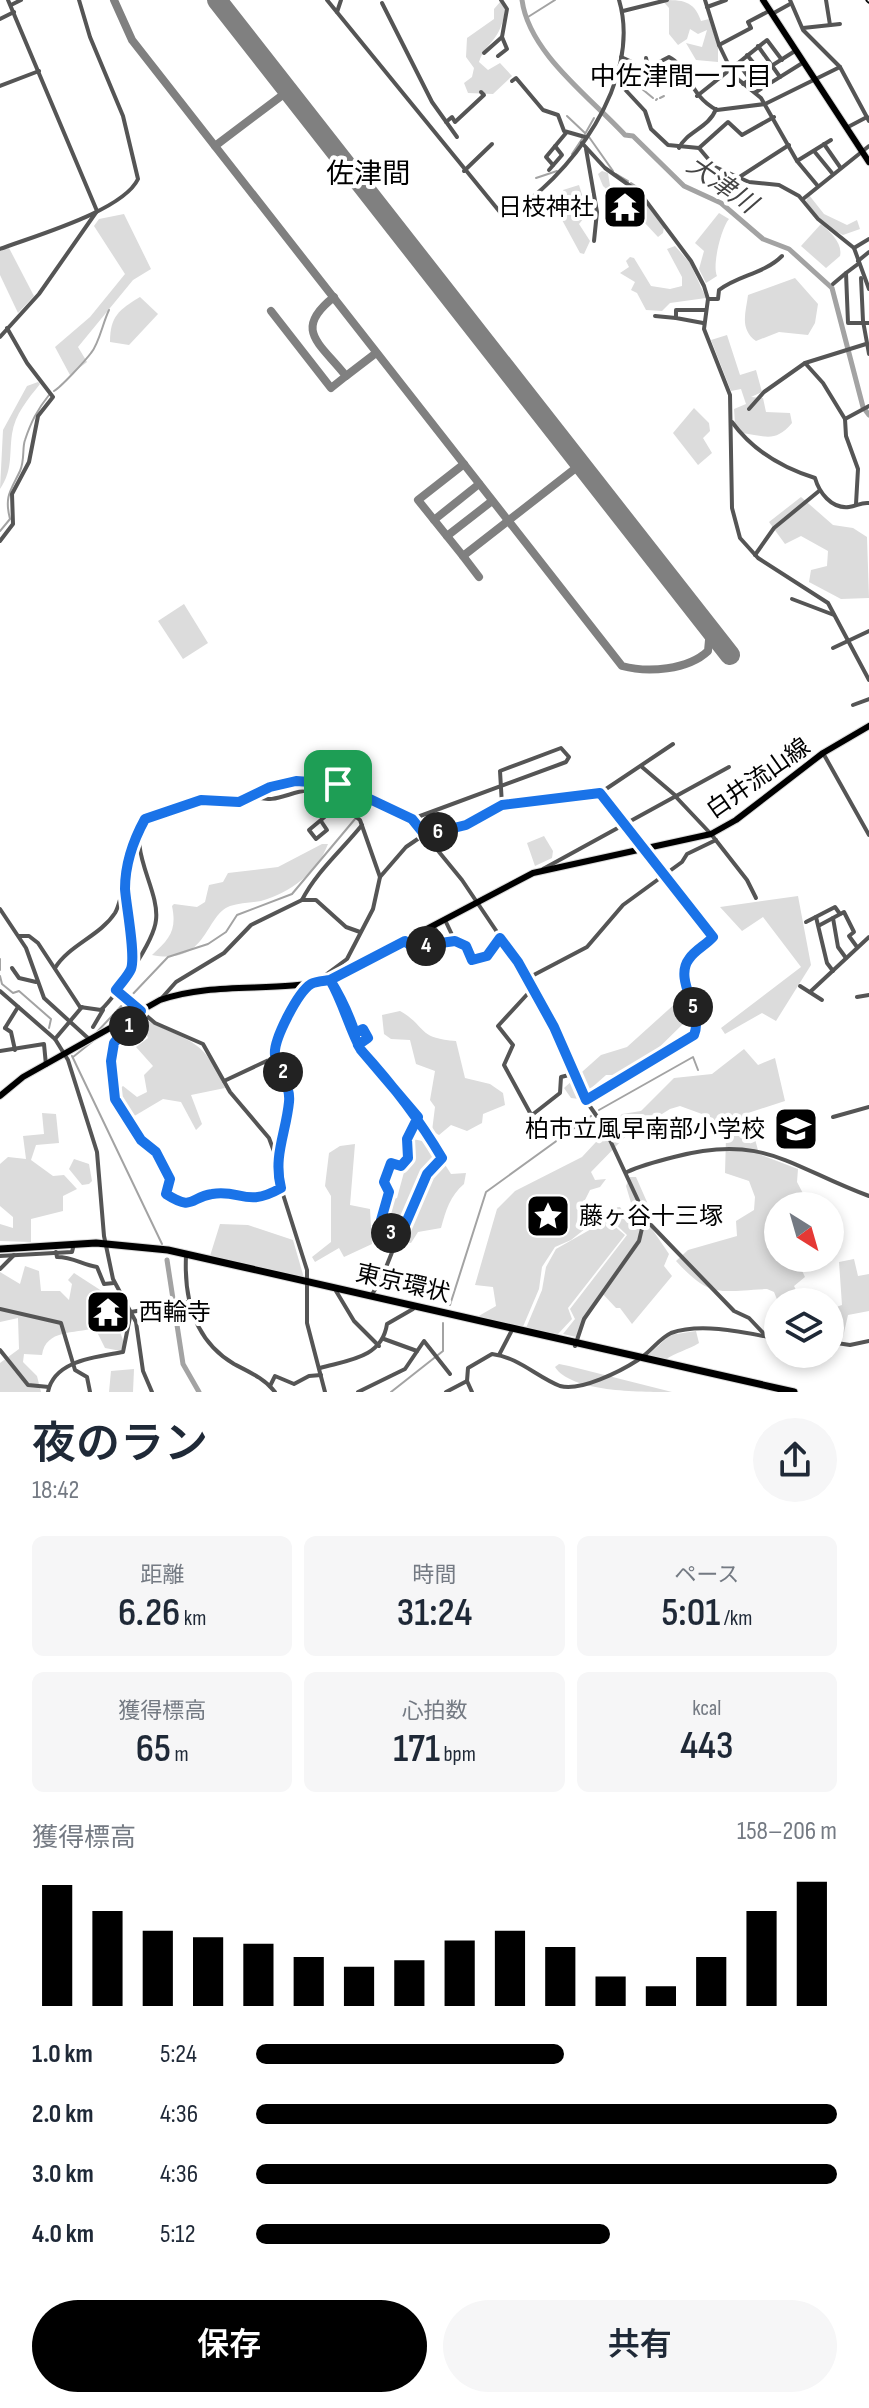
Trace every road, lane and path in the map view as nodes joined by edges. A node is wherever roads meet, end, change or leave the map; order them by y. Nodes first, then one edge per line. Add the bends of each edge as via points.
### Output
1 (21, 0) edge
2 (79, 0) edge
3 (327, 0) edge
4 (341, 0) edge
5 (501, 0) edge
6 (619, 0) edge
7 (667, 0) edge
8 (705, 0) edge
9 (726, 0) edge
10 (763, 0) edge
11 (826, 0) edge
12 (383, 1) edge
13 (10, 2) edge
14 (790, 2) edge
15 (707, 7) junction
16 (622, 11) junction
17 (14, 12) junction
18 (337, 12) junction
19 (771, 12) junction
20 (0, 19) edge
21 (840, 24) dead end
22 (830, 25) junction
23 (802, 28) junction
24 (502, 37) junction
25 (719, 45) junction
26 (758, 46) junction
27 (796, 51) junction
28 (484, 53) dead end
29 (747, 55) junction
30 (498, 56) dead end
31 (656, 56) dead end
32 (621, 57) junction
33 (646, 58) dead end
34 (782, 60) junction
35 (804, 62) junction
36 (657, 63) junction
37 (738, 63) junction
38 (772, 66) junction
39 (840, 67) junction
40 (648, 68) junction
41 (731, 69) junction
42 (39, 71) junction
43 (761, 72) junction
44 (639, 73) junction
45 (780, 77) junction
46 (750, 79) junction
47 (815, 80) junction
48 (512, 81) dead end
49 (618, 83) junction
50 (743, 84) junction
51 (0, 86) edge
52 (481, 92) dead end
53 (756, 92) junction
54 (697, 96) junction
55 (765, 104) junction
56 (716, 109) junction
57 (774, 117) junction
58 (868, 119) edge
59 (446, 122) junction
60 (710, 122) junction
61 (846, 128) junction
62 (717, 130) junction
63 (566, 133) junction
64 (457, 137) dead end
65 (831, 140) dead end
66 (584, 142) junction
67 (492, 144) dead end
68 (824, 144) junction
69 (789, 145) junction
70 (555, 146) junction
71 (869, 146) edge
72 (679, 148) junction
73 (699, 148) junction
74 (861, 150) junction
75 (814, 151) junction
76 (560, 157) junction
77 (797, 161) junction
78 (569, 162) junction
79 (869, 162) edge
80 (553, 165) junction
81 (840, 167) junction
82 (549, 170) dead end
83 (464, 171) junction
84 (832, 173) junction
85 (738, 178) junction
86 (817, 185) junction
87 (803, 200) junction
88 (97, 211) junction
89 (869, 239) edge
90 (594, 241) dead end
91 (854, 248) junction
92 (0, 249) edge
93 (869, 252) edge
94 (782, 256) dead end
95 (858, 262) junction
96 (846, 273) junction
97 (862, 274) junction
98 (833, 284) dead end
99 (869, 289) edge
100 (708, 299) junction
101 (705, 310) junction
102 (655, 316) dead end
103 (676, 318) junction
104 (703, 323) junction
105 (866, 323) edge
106 (7, 328) junction
107 (0, 337) edge
108 (866, 344) junction
109 (869, 354) edge
110 (805, 363) junction
111 (866, 407) edge
112 (749, 409) dead end
113 (845, 419) junction
114 (731, 420) junction
115 (819, 491) junction
116 (869, 503) edge
117 (856, 504) junction
118 (0, 541) edge
119 (755, 555) junction
120 (792, 599) dead end
121 (836, 616) junction
122 (869, 631) edge
123 (848, 641) junction
124 (833, 648) dead end
125 (869, 680) edge
126 (869, 699) edge
127 (853, 705) dead end
128 (869, 726) edge
129 (673, 744) dead end
130 (823, 753) junction
131 (642, 767) junction
132 (729, 767) dead end
133 (501, 786) junction
134 (600, 793) junction
135 (254, 796) junction
136 (676, 796) junction
137 (502, 805) junction
138 (335, 809) junction
139 (412, 819) junction
140 (321, 821) junction
141 (624, 823) junction
142 (362, 825) junction
143 (425, 834) junction
144 (869, 835) edge
145 (140, 836) junction
146 (713, 836) junction
147 (645, 848) junction
148 (543, 869) junction
149 (665, 875) junction
150 (380, 877) junction
151 (125, 890) junction
152 (756, 898) dead end
153 (302, 900) junction
154 (477, 903) junction
155 (0, 909) edge
156 (840, 914) junction
157 (816, 917) junction
158 (833, 918) junction
159 (445, 920) junction
160 (806, 922) dead end
161 (820, 925) junction
162 (433, 926) junction
163 (360, 932) junction
164 (19, 936) junction
165 (869, 937) edge
166 (500, 938) junction
167 (405, 941) junction
168 (455, 941) junction
169 (445, 943) junction
170 (857, 947) junction
171 (846, 958) junction
172 (132, 966) junction
173 (12, 968) dead end
174 (55, 968) junction
175 (833, 971) junction
176 (528, 978) junction
177 (330, 980) junction
178 (36, 982) junction
179 (313, 984) junction
180 (800, 986) dead end
181 (533, 988) junction
182 (116, 990) junction
183 (0, 991) edge
184 (810, 992) junction
185 (869, 995) edge
186 (857, 997) dead end
187 (160, 1000) junction
188 (822, 1000) dead end
189 (18, 1007) junction
190 (82, 1007) junction
191 (104, 1008) junction
192 (140, 1012) junction
193 (73, 1023) junction
194 (93, 1027) dead end
195 (2, 1028) edge
196 (355, 1033) junction
197 (55, 1039) junction
198 (89, 1040) junction
199 (358, 1045) junction
200 (15, 1050) junction
201 (0, 1051) edge
202 (65, 1053) junction
203 (275, 1057) junction
204 (46, 1065) junction
205 (571, 1066) junction
206 (224, 1081) junction
207 (0, 1096) edge
208 (586, 1100) junction
209 (869, 1107) edge
210 (531, 1116) junction
211 (418, 1117) junction
212 (833, 1117) dead end
213 (525, 1134) dead end
214 (276, 1157) junction
215 (627, 1172) junction
216 (281, 1188) junction
217 (869, 1196) edge
218 (643, 1224) junction
219 (399, 1239) junction
220 (106, 1245) junction
221 (73, 1248) junction
222 (26, 1249) junction
223 (56, 1252) junction
224 (1, 1253) edge
225 (14, 1255) junction
226 (186, 1255) junction
227 (0, 1269) edge
228 (114, 1283) junction
229 (307, 1283) junction
230 (336, 1291) junction
231 (370, 1297) junction
232 (189, 1302) junction
233 (0, 1309) edge
234 (413, 1309) junction
235 (131, 1312) junction
236 (511, 1332) junction
237 (764, 1334) edge
238 (764, 1336) edge
239 (384, 1339) junction
240 (869, 1341) edge
241 (576, 1344) junction
242 (844, 1344) edge
243 (379, 1346) junction
244 (0, 1350) edge
245 (417, 1351) junction
246 (499, 1355) junction
247 (640, 1359) junction
248 (73, 1364) junction
249 (320, 1368) junction
250 (450, 1374) dead end
251 (321, 1375) junction
252 (467, 1381) junction
253 (270, 1386) junction
254 (48, 1389) edge
255 (90, 1392) edge
256 (152, 1392) edge
257 (275, 1392) edge
258 (325, 1392) edge
259 (358, 1392) edge
260 (446, 1392) edge
261 (472, 1392) edge
262 (779, 1392) edge
263 (794, 1392) edge

1 - 13 street
2 - 88 street via 138,169 131,190
3 - 18 street
4 - 18 street
5 - 24 street via 507,9
6 - 16 street
7 - 16 street
8 - 15 street
9 - 15 street
10 - 19 main road
11 - 22 street
12 - 59 street
13 - 17 street
14 - 19 street
14 - 23 street
15 - 25 street
16 - 32 street
17 - 20 street
17 - 42 street
18 - 83 street
19 - 25 street
19 - 27 main road
21 - 22 street
22 - 23 street
23 - 39 street
24 - 28 street
24 - 30 street via 507,49
25 - 41 street
26 - 29 street
26 - 34 street via 767,40
26 - 38 street
27 - 34 street
27 - 35 main road
29 - 37 street
29 - 43 street
31 - 36 street
32 - 44 street
32 - 49 street
33 - 40 street
34 - 38 street
35 - 45 street
35 - 47 main road
36 - 40 street
36 - 54 street via 670,55
37 - 41 street
37 - 46 street
38 - 43 street
38 - 45 street
39 - 47 street
39 - 58 street
40 - 44 street
41 - 50 street
41 - 54 street
42 - 51 street
42 - 88 street
43 - 46 street
44 - 49 street
45 - 53 street
46 - 50 street
47 - 55 street
47 - 61 main road
48 - 63 street via 516,78 543,110 558,115
49 - 66 street
49 - 72 street via 645,111 651,129
50 - 53 street
52 - 59 street via 484,95 455,122 452,117
53 - 55 street
54 - 56 street
55 - 56 street
55 - 57 street
56 - 60 street
57 - 62 street via 742,135 728,122
57 - 69 street
58 - 61 street
59 - 64 street
60 - 62 street
60 - 72 street
61 - 74 main road
62 - 73 street
63 - 66 street
63 - 70 street
65 - 68 street
66 - 78 street
66 - 90 street via 597,212
66 - 100 street via 605,168 640,193 691,261
67 - 83 street
68 - 75 street
68 - 81 street
69 - 77 street
69 - 85 street
70 - 76 street
70 - 80 street via 546,157
71 - 74 street
72 - 73 street
73 - 85 street via 715,167
74 - 79 main road
74 - 81 street
75 - 77 street
75 - 84 street
76 - 78 street
76 - 80 street
77 - 86 street
78 - 83 street via 504,217
80 - 82 street
81 - 84 street
84 - 86 street
85 - 87 street via 779,185
86 - 87 street
87 - 91 street
88 - 92 street
88 - 106 street via 39,294
89 - 91 street
91 - 95 street
93 - 95 street
94 - 100 street via 768,268 726,284 718,299
95 - 96 street
95 - 97 street
96 - 98 street
96 - 105 street via 848,323
97 - 99 street
97 - 105 street
100 - 101 street
101 - 103 street via 676,310
101 - 104 street
102 - 103 street
103 - 104 street
104 - 114 street via 728,387
105 - 108 street
106 - 107 street
106 - 118 street via 53,397 36,419 29,462 10,498 13,524
108 - 109 street
108 - 110 street
110 - 112 street
110 - 113 street
111 - 113 street
113 - 117 street via 858,469
114 - 115 street via 767,458 815,478
114 - 119 street via 734,523
115 - 117 street via 843,507
115 - 119 street via 774,528
116 - 117 street
119 - 121 street via 823,598
120 - 121 street
121 - 123 street
122 - 123 street
123 - 124 street
123 - 125 street
126 - 127 street
128 - 130 main road, 白井流山線
129 - 131 street
130 - 144 street
130 - 146 main road, 白井流山線
131 - 134 street
131 - 136 street
132 - 136 street
133 - 133 street via 566,762 569,757 561,748 500,771
133 - 137 street
133 - 139 street
134 - 137 street
134 - 141 street
135 - 138 street via 266,800 310,788 326,795
135 - 139 street via 296,781 325,781
135 - 145 street via 233,803 205,799 165,810 145,819
136 - 141 street
136 - 146 street
137 - 143 street via 466,825
138 - 140 street
138 - 142 street via 352,814
139 - 143 street
140 - 140 street via 327,830 316,839 309,830
141 - 147 street
141 - 148 street
142 - 150 street
142 - 153 street via 310,883
143 - 150 street
143 - 154 street
145 - 151 street via 132,844
145 - 172 street via 157,917
146 - 147 main road, 白井流山線
146 - 149 street
146 - 152 street
147 - 148 main road, 白井流山線
147 - 149 street
148 - 154 main road, 白井流山線
149 - 176 street via 623,905 585,949
149 - 208 street via 713,937 685,967 697,1029 691,1038
150 - 163 street via 373,909
151 - 172 street
151 - 174 street via 113,915 63,955
153 - 163 street via 316,900
153 - 187 street via 251,925 224,953 176,982
154 - 159 main road, 白井流山線
154 - 166 street
155 - 164 street
156 - 157 street via 835,907
156 - 158 street
156 - 170 street via 844,912
157 - 160 street
157 - 161 street
158 - 161 street
158 - 171 street via 838,947
159 - 162 main road, 白井流山線
159 - 168 street
161 - 175 street
162 - 167 main road, 白井流山線
162 - 169 street
163 - 179 street via 347,959
164 - 174 street via 33,939
164 - 178 street
165 - 170 street
166 - 168 street via 487,956 472,960 466,946
166 - 176 street
167 - 169 street via 412,947
167 - 177 main road, 白井流山線
168 - 169 street
170 - 171 street
171 - 175 street
172 - 182 street
173 - 178 street via 19,978
174 - 190 street
175 - 184 street
176 - 181 street
177 - 179 main road, 白井流山線
177 - 196 street
178 - 193 street via 49,1004
179 - 187 main road, 白井流山線
179 - 203 street via 293,1007
180 - 184 street
181 - 205 street
181 - 210 street via 498,1026 513,1045 504,1065
182 - 191 street
182 - 192 street
183 - 189 street
184 - 188 street
185 - 186 street
187 - 192 main road, 白井流山線
189 - 195 street
189 - 197 street
190 - 191 street
190 - 193 street
191 - 194 street
192 - 198 main road, 白井流山線
192 - 206 street via 198,1039
192 - 216 street via 114,1043 112,1082 115,1099 170,1179 166,1194 178,1202 198,1202 211,1194 260,1198
193 - 197 street
193 - 198 street
195 - 200 street via 11,1032
196 - 199 street
196 - 199 street via 363,1029 368,1038
197 - 202 street
198 - 202 main road, 白井流山線
199 - 211 street
200 - 201 street
200 - 204 street via 44,1044
202 - 204 main road, 白井流山線
202 - 220 street via 97,1152
203 - 206 street
203 - 214 street via 290,1095
204 - 207 main road, 白井流山線
205 - 208 street
205 - 210 street via 569,1075 561,1077 560,1093
206 - 214 street via 261,1126
208 - 215 street
209 - 212 street
210 - 213 street via 534,1124
211 - 219 street via 442,1158 427,1174
211 - 219 street via 407,1139 408,1158 401,1166 391,1163 384,1182 389,1192 381,1220
214 - 216 street
215 - 217 street via 707,1149 750,1148
215 - 218 street
216 - 229 street
218 - 237 street via 651,1225 734,1311
218 - 241 street via 625,1264 581,1322
219 - 231 street
220 - 221 highway, 東京環状
220 - 222 highway, 東京環状
220 - 226 highway, 東京環状
220 - 228 street
221 - 222 highway, 東京環状
221 - 223 street
222 - 224 highway, 東京環状
223 - 225 street
223 - 228 street via 57,1257 97,1267 104,1284
224 - 225 street
225 - 227 street
226 - 229 highway, 東京環状
226 - 232 street
228 - 235 street
229 - 230 highway, 東京環状
229 - 231 highway, 東京環状
229 - 249 street via 307,1323
230 - 231 highway, 東京環状
230 - 243 street via 354,1321
231 - 234 highway, 東京環状
231 - 241 highway, 東京環状
232 - 235 street
232 - 253 street via 212,1346
233 - 248 street via 61,1323
234 - 236 highway, 東京環状
234 - 239 street via 387,1324
235 - 248 street via 123,1352
235 - 256 street
236 - 241 highway, 東京環状
236 - 246 street
238 - 247 street via 682,1331 666,1336
239 - 243 street
239 - 245 street
240 - 242 street
241 - 247 highway, 東京環状
243 - 249 street
244 - 254 street via 28,1385
245 - 250 street via 424,1341
245 - 259 street via 405,1369
246 - 247 street via 563,1387 588,1383
246 - 252 street via 487,1355 468,1368
247 - 262 highway, 東京環状
247 - 263 highway, 東京環状
248 - 254 street via 58,1372
248 - 255 street via 87,1377
249 - 251 street
251 - 253 street via 294,1384 275,1376
251 - 258 street
252 - 260 street
252 - 261 street
253 - 257 street

